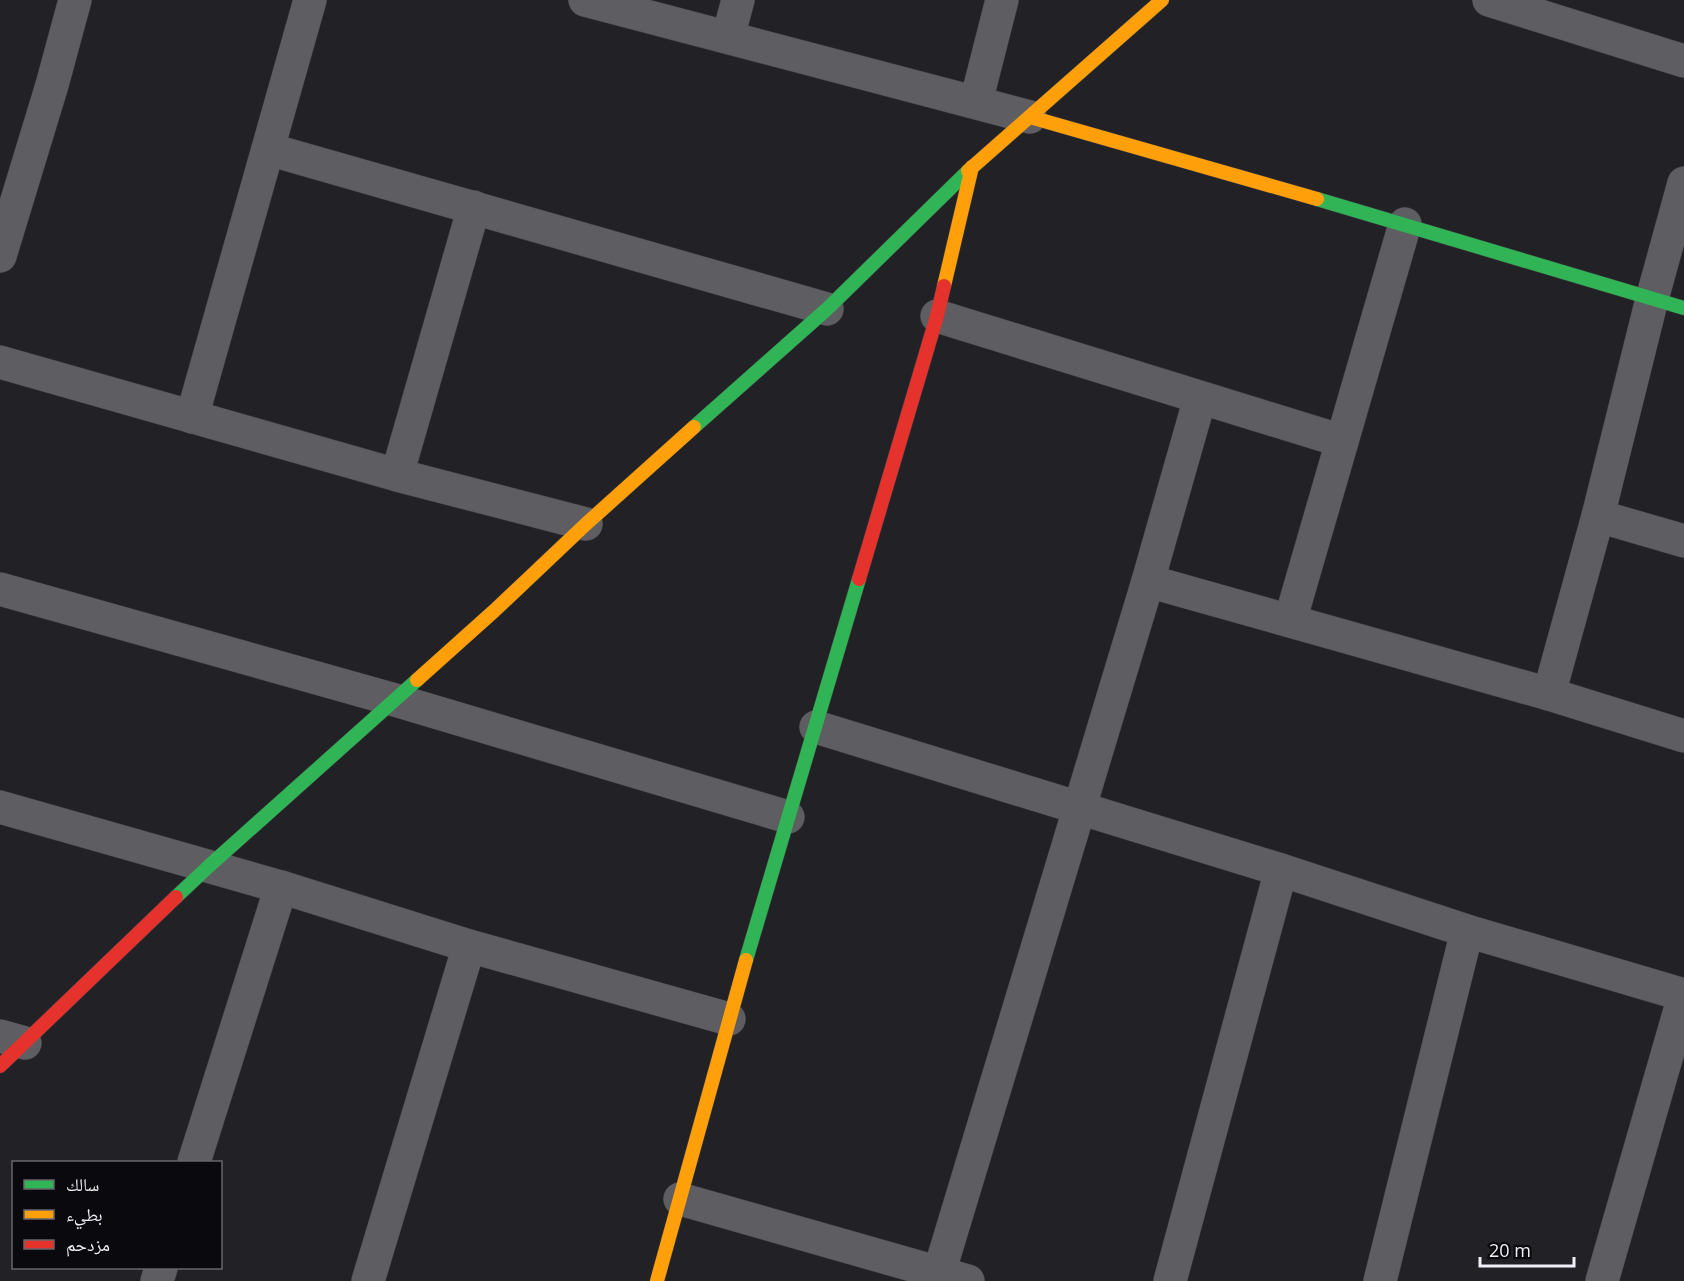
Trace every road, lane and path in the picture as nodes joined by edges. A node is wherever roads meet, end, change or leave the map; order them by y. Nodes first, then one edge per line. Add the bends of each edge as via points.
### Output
1 (75, 0) edge
2 (310, 0) edge
3 (585, 0) edge
4 (738, 0) edge
5 (1002, 0) edge
6 (1162, 0) edge
7 (1489, 0) edge
8 (728, 37) junction
9 (1684, 61) edge
10 (976, 102) junction
11 (1030, 117) junction
12 (268, 149) junction
13 (972, 167) junction
14 (1684, 183) edge
15 (474, 207) junction
16 (1405, 224) junction
17 (0, 256) edge
18 (1652, 299) junction
19 (1684, 308) edge
20 (827, 309) junction
21 (937, 316) junction
22 (0, 362) edge
23 (1200, 398) junction
24 (192, 417) junction
25 (1342, 441) junction
26 (397, 475) junction
27 (1598, 516) junction
28 (586, 524) junction
29 (1684, 541) edge
30 (1148, 581) junction
31 (0, 590) edge
32 (1290, 621) junction
33 (1549, 694) junction
34 (395, 700) junction
35 (816, 727) junction
36 (1684, 736) edge
37 (0, 807) edge
38 (1080, 808) junction
39 (788, 817) junction
40 (209, 866) junction
41 (1281, 870) junction
42 (281, 887) junction
43 (1467, 931) junction
44 (469, 946) junction
45 (1684, 995) edge
46 (729, 1019) junction
47 (13, 1039) edge
48 (0, 1066) edge
49 (194, 1161) edge
50 (680, 1199) junction
51 (953, 1277) edge
52 (368, 1281) edge
53 (657, 1281) edge
54 (1170, 1281) edge
55 (1380, 1281) edge
56 (1602, 1281) edge

1 - 17 street
2 - 12 street
3 - 8 street
4 - 8 street
5 - 10 street
6 - 11 street
7 - 9 street
8 - 10 street
10 - 11 street
11 - 13 street
11 - 16 street
12 - 15 street
12 - 24 street
13 - 20 street
13 - 21 street
14 - 18 street
15 - 20 street
15 - 26 street
16 - 18 street
16 - 25 street
18 - 19 street
18 - 27 street
20 - 28 street
21 - 23 street
21 - 35 street
22 - 24 street
23 - 25 street
23 - 30 street
24 - 26 street
25 - 32 street
26 - 28 street
27 - 29 street
27 - 33 street
28 - 34 street
30 - 32 street
30 - 38 street
31 - 34 street
32 - 33 street
33 - 36 street
34 - 39 street
34 - 40 street
35 - 38 street
35 - 39 street
37 - 40 street
38 - 41 street
38 - 51 street
39 - 46 street
40 - 42 street
40 - 47 street
41 - 43 street
41 - 54 street
42 - 44 street
42 - 49 street
43 - 45 street
43 - 55 street
44 - 46 street
44 - 52 street
45 - 56 street
46 - 50 street
47 - 48 street
50 - 51 street
50 - 53 street

